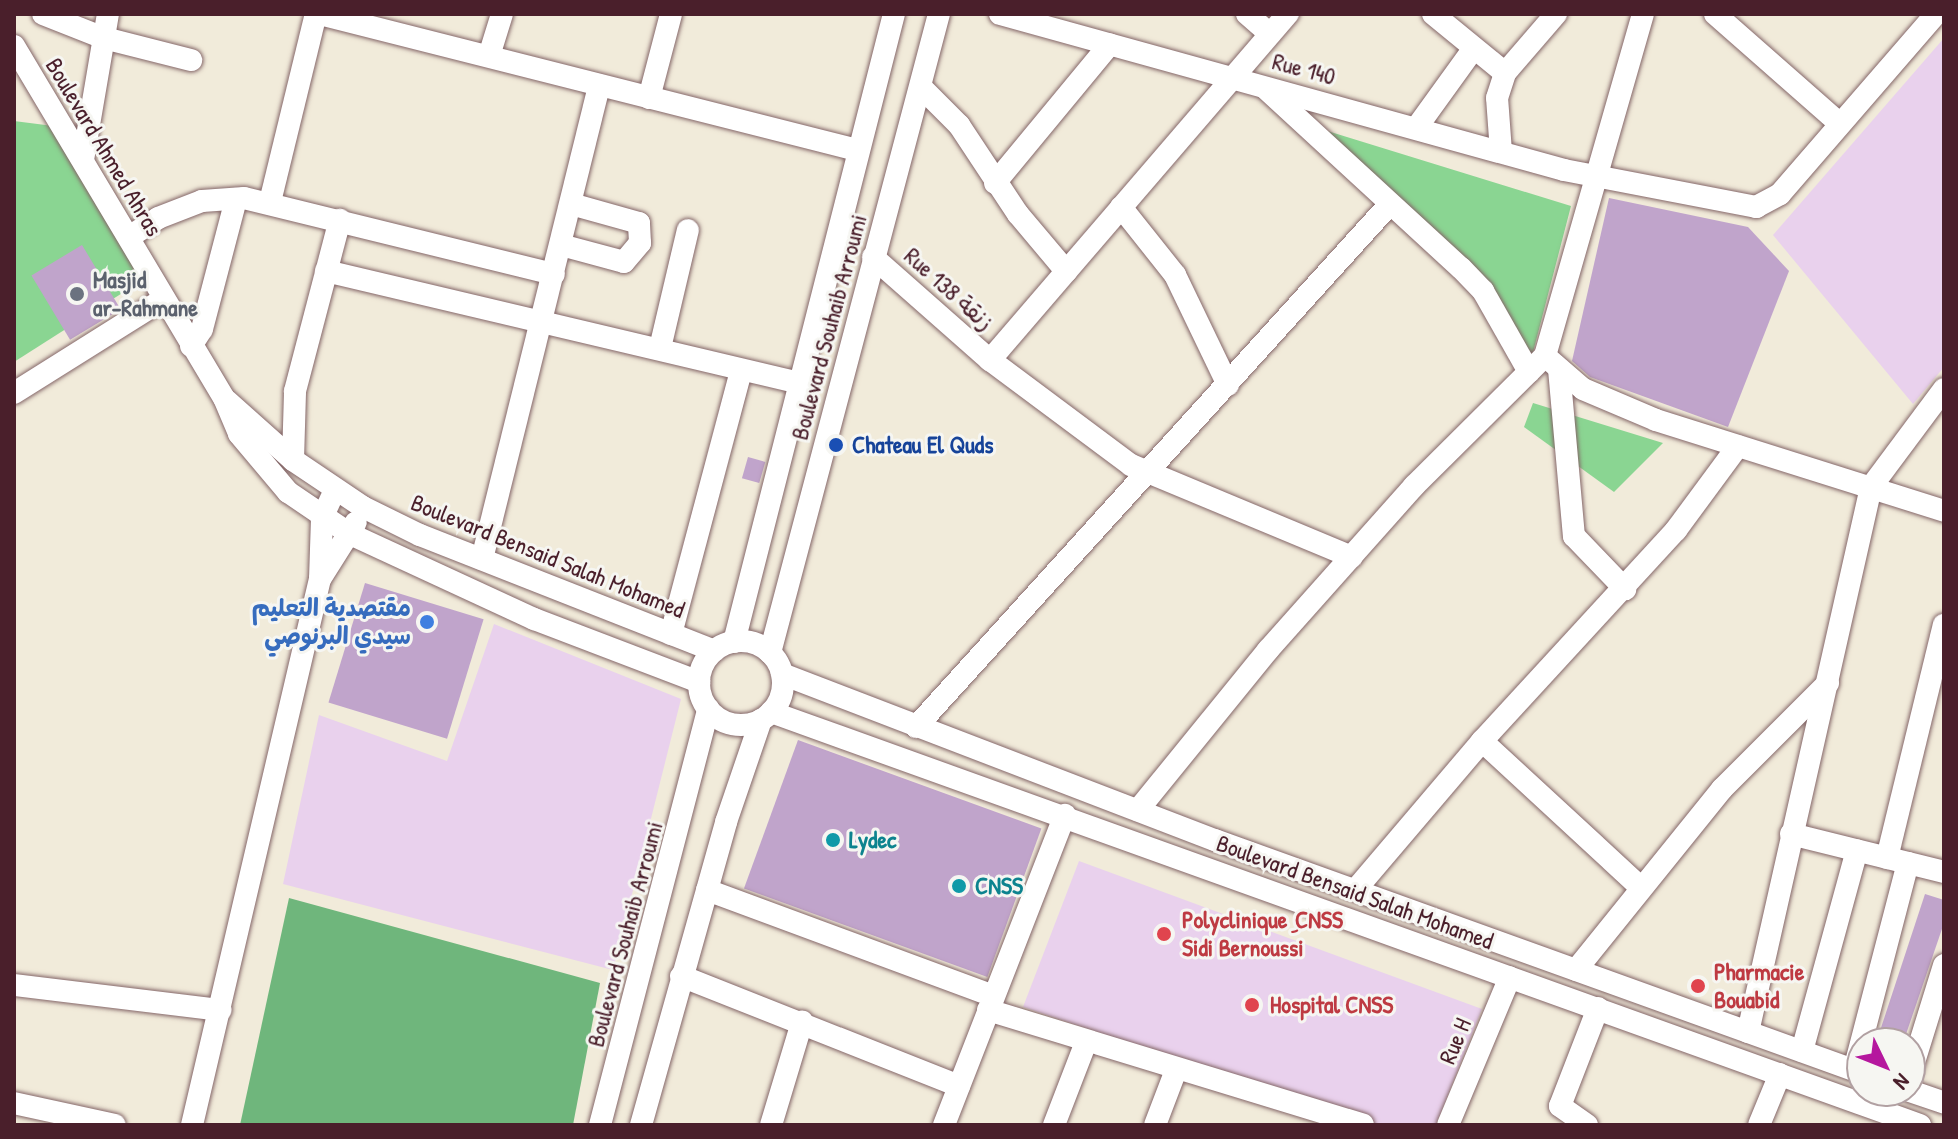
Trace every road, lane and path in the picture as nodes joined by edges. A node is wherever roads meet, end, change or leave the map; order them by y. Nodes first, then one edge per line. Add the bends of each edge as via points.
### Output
1 (43, 14) edge
2 (108, 14) edge
3 (318, 14) edge
4 (502, 14) edge
5 (671, 14) edge
6 (894, 14) edge
7 (939, 14) edge
8 (1000, 14) edge
9 (1247, 14) edge
10 (1288, 14) edge
11 (1433, 14) edge
12 (1556, 14) edge
13 (1659, 14) edge
14 (1715, 14) edge
15 (1936, 14) edge
16 (1636, 23) edge
17 (1270, 34) junction
18 (104, 38) junction
19 (1110, 44) junction
20 (14, 46) edge
21 (1474, 48) junction
22 (489, 56) junction
23 (191, 60) dead end
24 (1505, 73) junction
25 (1232, 77) junction
26 (599, 85) junction
27 (1261, 85) junction
28 (921, 87) junction
29 (649, 98) junction
30 (1839, 123) junction
31 (1417, 127) junction
32 (857, 150) junction
33 (1501, 152) junction
34 (83, 160) junction
35 (1594, 177) junction
36 (995, 183) junction
37 (236, 199) junction
38 (270, 202) junction
39 (571, 204) junction
40 (1388, 206) junction
41 (1121, 207) junction
42 (340, 220) junction
43 (688, 230) dead end
44 (129, 237) junction
45 (561, 245) junction
46 (873, 257) junction
47 (326, 271) junction
48 (1066, 271) junction
49 (554, 274) junction
50 (164, 299) junction
51 (543, 320) junction
52 (191, 346) junction
53 (660, 348) junction
54 (990, 360) junction
55 (1544, 366) junction
56 (741, 370) junction
57 (798, 383) junction
58 (1228, 385) junction
59 (1944, 389) edge
60 (14, 393) edge
61 (224, 398) junction
62 (1738, 446) junction
63 (293, 460) junction
64 (1148, 475) junction
65 (1871, 487) junction
66 (335, 490) junction
67 (363, 507) junction
68 (1944, 511) edge
69 (322, 518) junction
70 (350, 534) junction
71 (1352, 557) junction
72 (482, 559) junction
73 (320, 579) junction
74 (1625, 589) junction
75 (1944, 625) edge
76 (671, 634) junction
77 (724, 646) junction
78 (770, 653) junction
79 (782, 674) junction
80 (699, 682) junction
81 (1829, 682) junction
82 (708, 709) junction
83 (766, 716) junction
84 (916, 727) junction
85 (1482, 741) junction
86 (1138, 810) junction
87 (1065, 815) junction
88 (1791, 834) junction
89 (1857, 850) junction
90 (1898, 860) junction
91 (1944, 872) edge
92 (1640, 887) junction
93 (1357, 888) junction
94 (707, 890) junction
95 (1944, 965) edge
96 (1576, 970) junction
97 (681, 976) junction
98 (1510, 977) junction
99 (14, 985) edge
100 (991, 1003) junction
101 (1598, 1008) junction
102 (220, 1010) junction
103 (802, 1022) junction
104 (1866, 1027) edge
105 (1925, 1027) edge
106 (1748, 1032) junction
107 (1086, 1042) junction
108 (1802, 1051) junction
109 (1846, 1068) edge
110 (1176, 1070) junction
111 (1780, 1074) junction
112 (959, 1086) junction
113 (14, 1103) edge
114 (1352, 1123) edge
115 (107, 1124) edge
116 (192, 1125) edge
117 (600, 1125) edge
118 (641, 1125) edge
119 (771, 1125) edge
120 (944, 1125) edge
121 (1054, 1125) edge
122 (1155, 1125) edge
123 (1448, 1125) edge
124 (1587, 1125) edge
125 (1759, 1125) edge
126 (1920, 1125) edge

1 - 18 street
2 - 18 street
3 - 22 street
3 - 38 street
4 - 22 street
5 - 29 street
6 - 32 street, Boulevard Souhaib Arroumi
7 - 28 street, Boulevard Souhaib Arroumi
8 - 19 street, Rue 140
9 - 17 street
10 - 17 street
11 - 21 street
12 - 24 street
13 - 16 street
14 - 30 street
15 - 30 street
16 - 35 street
17 - 25 street
18 - 23 street
18 - 34 street
19 - 25 street, Rue 140
19 - 36 street
20 - 34 street, Boulevard Ahmed Ahras
21 - 24 street
21 - 31 street
22 - 26 street
24 - 33 street via 1497,98
25 - 27 street, Rue 140
25 - 41 street
26 - 29 street
26 - 39 street
27 - 31 street, Rue 140
27 - 40 street
28 - 36 street via 959,125
28 - 46 street, Boulevard Souhaib Arroumi
29 - 32 street
30 - 35 street, Rue 140 via 1764,206
31 - 33 street, Rue 140
32 - 57 street, Boulevard Souhaib Arroumi
33 - 35 street, Rue 140
34 - 44 street, Boulevard Ahmed Ahras
35 - 55 street
36 - 48 street
37 - 38 street
37 - 44 street via 202,201 158,218
37 - 52 street via 202,329
38 - 42 street
39 - 45 street
39 - 45 street via 639,223 640,243 624,262
40 - 55 street via 1483,291
40 - 58 street
41 - 48 street
41 - 58 street via 1175,275
42 - 47 street
42 - 49 street
43 - 53 street
44 - 50 street, Boulevard Ahmed Ahras
45 - 49 street
46 - 54 street, Rue 138 زنقة
46 - 78 street, Boulevard Souhaib Arroumi
47 - 51 street
47 - 63 street via 295,391
48 - 54 street
49 - 51 street
50 - 52 street, Boulevard Ahmed Ahras
50 - 60 street
51 - 53 street
51 - 72 street
52 - 61 street, Boulevard Ahmed Ahras
53 - 56 street
54 - 64 street, Rue 138 زنقة via 1109,452
55 - 62 street via 1596,395
55 - 71 street via 1451,446
55 - 74 street via 1574,536
56 - 57 street
56 - 76 street
57 - 77 street, Boulevard Souhaib Arroumi
58 - 64 street
59 - 65 street
61 - 63 street, Boulevard Ahmed Ahras
61 - 69 street, Boulevard Ahmed Ahras via 239,434 261,465
62 - 65 street
62 - 74 street
63 - 66 street, Boulevard Ahmed Ahras
64 - 71 street, Rue 138 زنقة
64 - 84 street
65 - 68 street
65 - 81 street
66 - 67 street, Boulevard Ahmed Ahras
66 - 69 street
67 - 70 street
67 - 72 street, Boulevard Bensaid Salah Mohamed
69 - 70 street, Boulevard Ahmed Ahras
69 - 73 street
70 - 73 street
70 - 80 street via 534,619
71 - 86 street
72 - 76 street, Boulevard Bensaid Salah Mohamed
73 - 102 street
74 - 85 street
75 - 90 street
76 - 77 street, Boulevard Bensaid Salah Mohamed
77 - 78 street via 754,643
77 - 80 street
78 - 79 street
79 - 83 street via 781,694
79 - 84 street, Boulevard Bensaid Salah Mohamed
80 - 82 street
81 - 88 street
81 - 92 street via 1768,738
82 - 83 street via 732,724
82 - 117 street, Boulevard Souhaib Arroumi
83 - 87 street, Boulevard Bensaid Salah Mohamed
83 - 94 street
84 - 86 street, Boulevard Bensaid Salah Mohamed
85 - 92 street
85 - 93 street
86 - 93 street, Boulevard Bensaid Salah Mohamed
87 - 98 street, Boulevard Bensaid Salah Mohamed
87 - 100 street
88 - 89 street
88 - 106 street
89 - 90 street
89 - 108 street
90 - 91 street
90 - 104 street
92 - 96 street
93 - 96 street, Boulevard Bensaid Salah Mohamed
94 - 97 street
94 - 100 street
95 - 105 street
96 - 106 street, Boulevard Bensaid Salah Mohamed
97 - 103 street
97 - 118 street
98 - 101 street, Boulevard Bensaid Salah Mohamed
98 - 123 street, Rue H
99 - 102 street
100 - 107 street
100 - 112 street
101 - 111 street, Boulevard Bensaid Salah Mohamed
101 - 124 street via 1560,1106
102 - 116 street
103 - 112 street
103 - 119 street
106 - 108 street, Boulevard Bensaid Salah Mohamed
107 - 110 street
107 - 121 street
108 - 109 street, Boulevard Bensaid Salah Mohamed
110 - 114 street
110 - 122 street
111 - 125 street
111 - 126 street, Boulevard Bensaid Salah Mohamed
112 - 120 street
113 - 115 street

